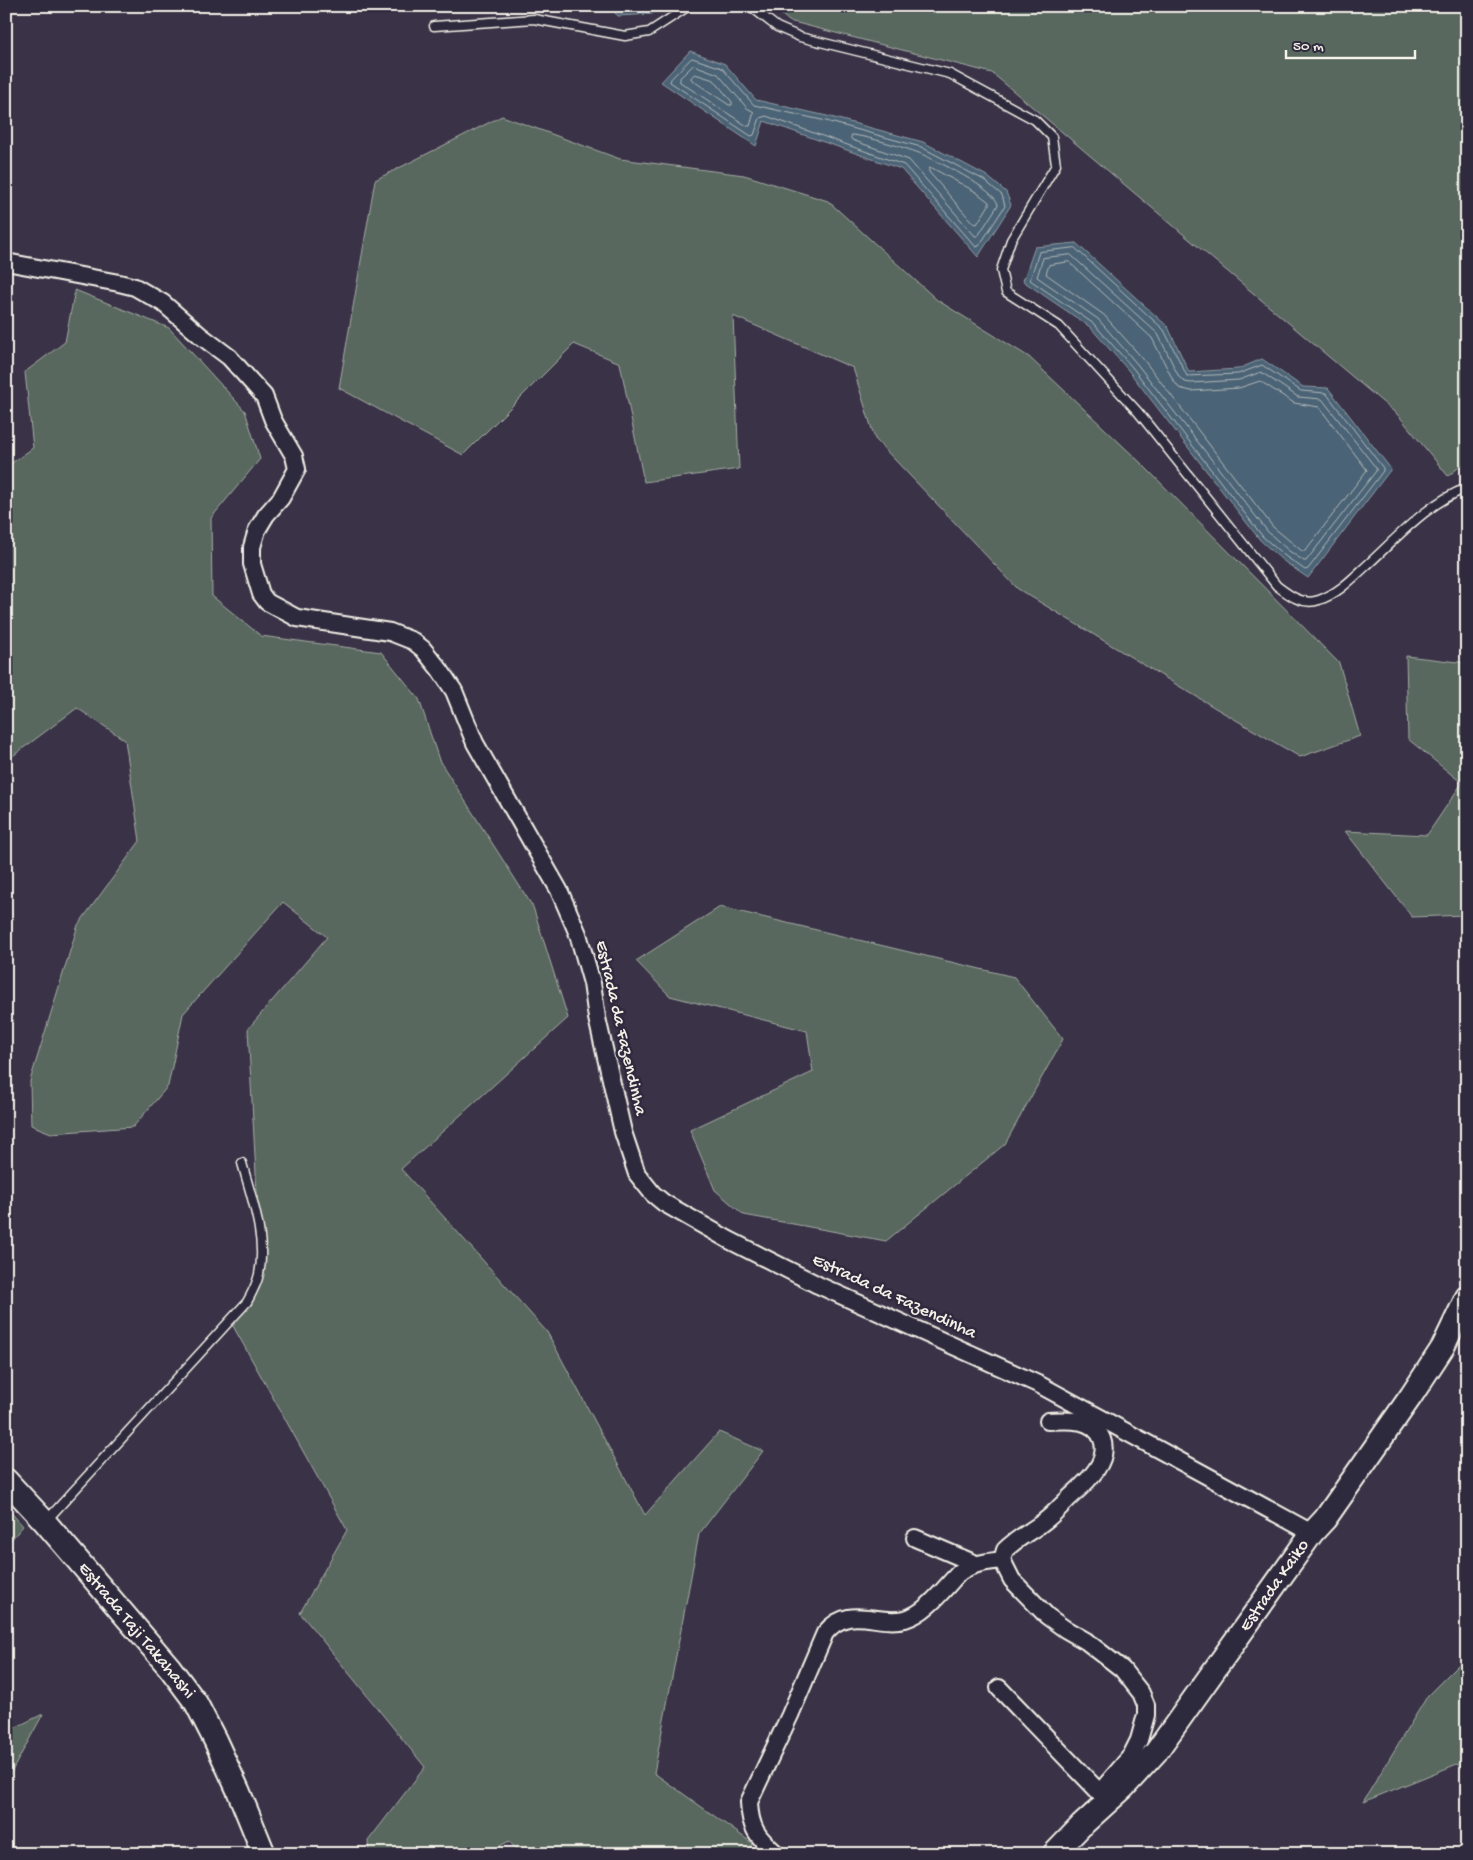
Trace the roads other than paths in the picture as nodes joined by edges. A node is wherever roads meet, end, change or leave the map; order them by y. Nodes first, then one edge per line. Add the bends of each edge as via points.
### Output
1 (689, 6) edge
2 (750, 6) edge
3 (434, 26) dead end
4 (6, 262) edge
5 (1467, 488) edge
6 (242, 1163) dead end
7 (1467, 1297) edge
8 (1048, 1421) dead end
9 (6, 1480) edge
10 (45, 1522) junction
11 (1312, 1534) junction
12 (915, 1538) dead end
13 (1002, 1560) junction
14 (976, 1564) junction
15 (998, 1688) dead end
16 (1103, 1800) junction
17 (264, 1854) edge
18 (777, 1854) edge
19 (1054, 1854) edge

1 - 3 lane via 649,32 624,36 534,19
2 - 5 lane via 777,27 800,37 950,74 1035,120 1052,138 1056,165 1011,240 1001,270 1006,292 1059,326 1138,412 1278,586 1295,599 1317,601 1344,587 1431,508
4 - 11 street, Estrada da Fazendinha via 135,287 163,303 229,357 264,396 273,420 294,456 297,469 281,498 257,530 252,547 252,564 262,594 267,602 297,618 399,635 423,649 440,670 454,692 475,744 559,890 578,934 592,983 623,1132 637,1174 653,1194 729,1240 809,1280 1040,1386
6 - 10 lane via 258,1223 261,1254 258,1278 247,1302
7 - 11 street, Estrada Kaiko via 1443,1347 1422,1380
8 - 13 street via 1086,1422 1094,1427 1103,1442 1104,1452 1090,1479 1044,1522 1005,1550
9 - 10 street, Estrada Taji Takahashi
10 - 17 street, Estrada Taji Takahashi via 196,1703 238,1790
11 - 16 street, Estrada Kaiko via 1156,1752
12 - 14 street
13 - 14 street
13 - 16 street via 1012,1580 1047,1616 1115,1663 1141,1693 1146,1715 1138,1740 1131,1756 1103,1786
14 - 18 street via 960,1572 924,1610 915,1615 903,1620 846,1618 832,1623 825,1632 749,1802 752,1826
15 - 16 street
16 - 19 street, Estrada Kaiko

